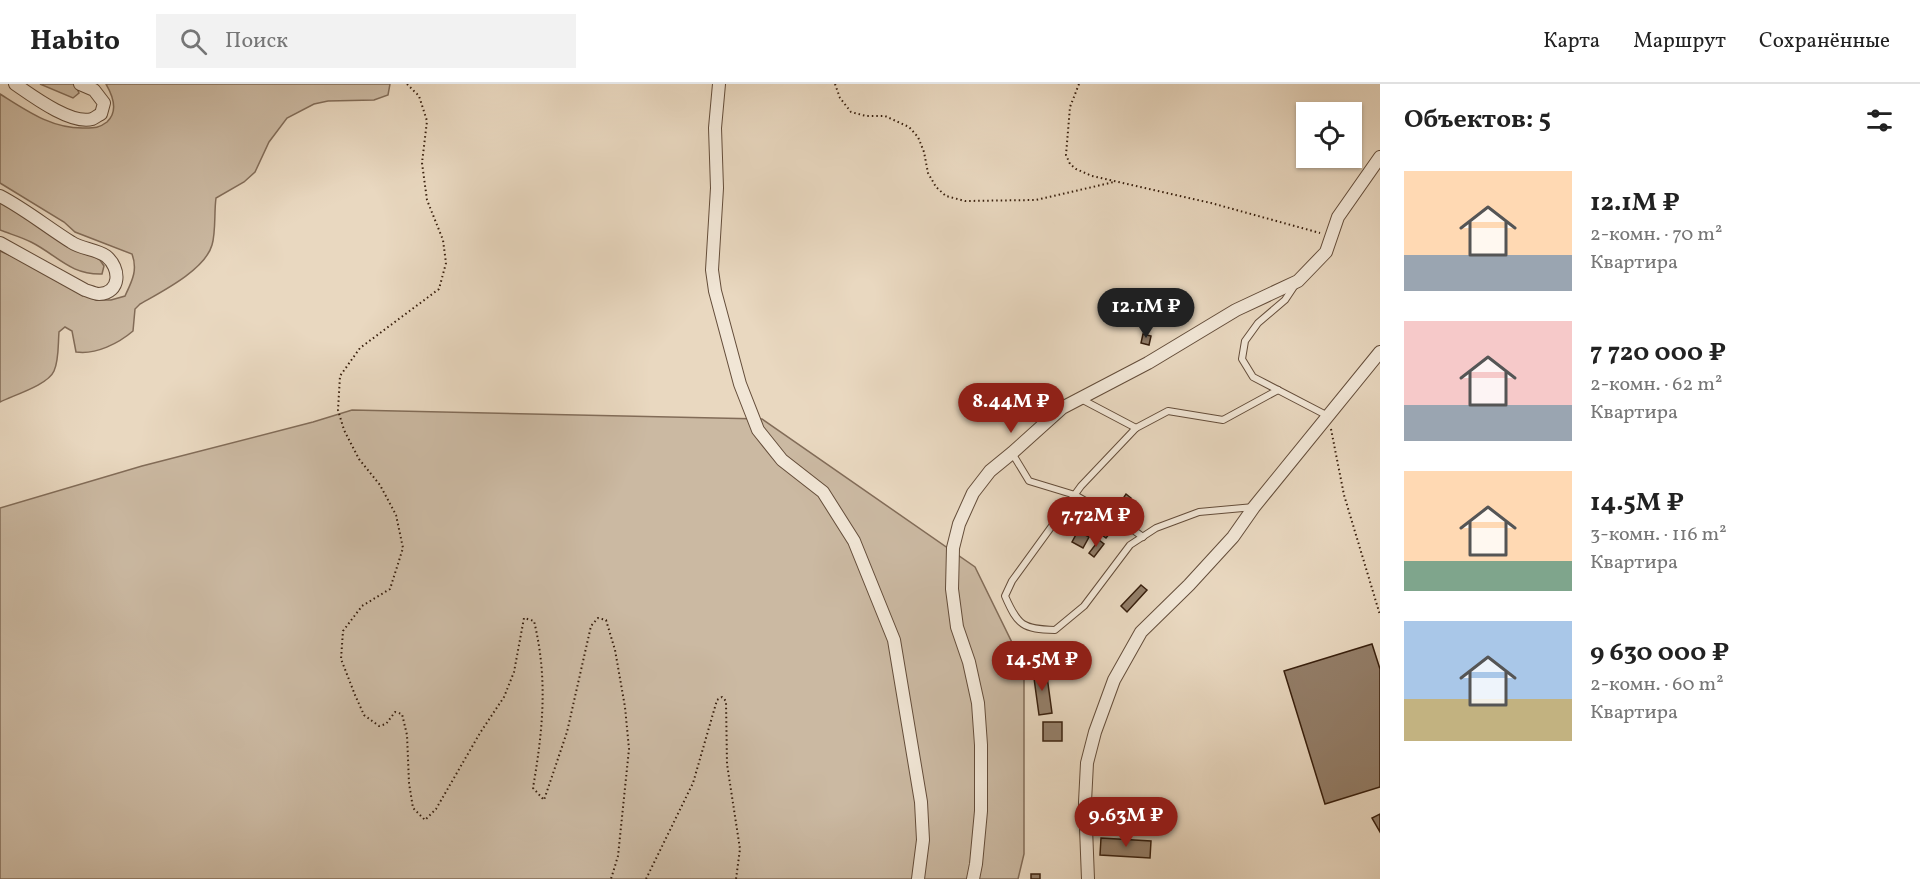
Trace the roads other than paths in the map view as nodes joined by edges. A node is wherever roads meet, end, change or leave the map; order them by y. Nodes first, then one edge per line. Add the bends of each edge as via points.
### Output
1 (15, 84) edge
2 (80, 84) edge
3 (719, 84) edge
4 (1380, 157) edge
5 (0, 196) edge
6 (0, 243) edge
7 (1298, 281) junction
8 (1380, 352) edge
9 (1278, 390) junction
10 (1079, 398) junction
11 (1329, 416) junction
12 (1137, 428) junction
13 (1012, 453) junction
14 (1075, 495) junction
15 (1254, 507) junction
16 (1143, 537) junction
17 (918, 879) edge
18 (973, 879) edge
19 (1088, 879) edge

1 - 2 street via 51,109 92,119 100,114 104,103 94,90
3 - 17 street via 712,270 715,291 740,384 758,430 782,460 823,492 854,541 894,640 921,802
4 - 7 street via 1338,217 1326,252
5 - 6 street via 73,244 105,256 117,276 110,291 98,294
7 - 9 lane via 1245,341 1242,359 1253,377
7 - 10 street via 1236,310 1148,363
8 - 11 street
9 - 11 lane
9 - 12 lane via 1223,420 1168,411
10 - 12 lane
10 - 13 street via 1062,408
11 - 15 street
12 - 14 lane
13 - 14 lane via 1029,481
13 - 18 street via 990,471 973,493 953,548 952,589 957,627 978,703 980,735 981,811
14 - 16 lane
14 - 16 lane via 1012,581 1005,596 1014,618 1033,629 1055,630 1084,606 1130,545
15 - 16 lane via 1199,512
15 - 19 street via 1233,537 1141,632 1114,680 1087,763

